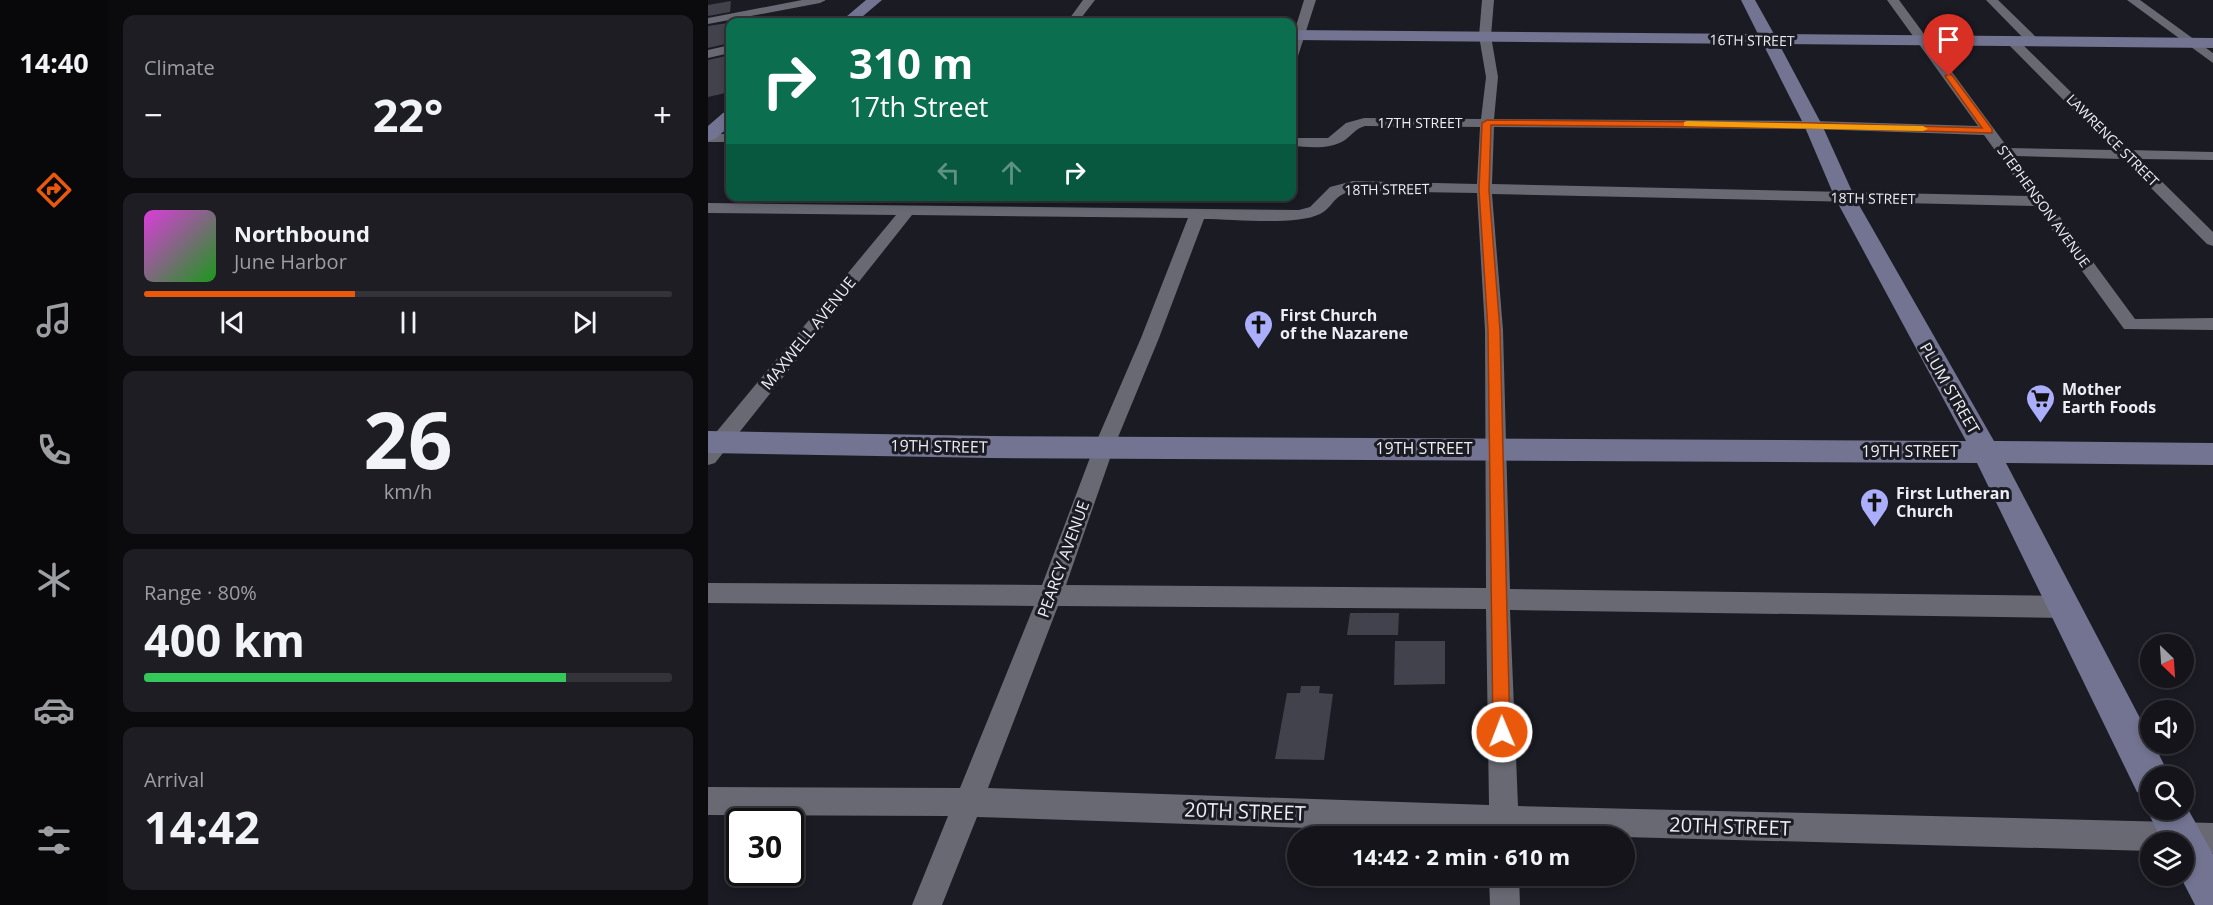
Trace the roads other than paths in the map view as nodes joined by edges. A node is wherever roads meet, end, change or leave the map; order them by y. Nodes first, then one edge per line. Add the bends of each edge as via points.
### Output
1 (820, 0) edge
2 (874, 0) edge
3 (1089, 0) edge
4 (1310, 0) edge
5 (1488, 0) edge
6 (1748, 0) edge
7 (1893, 0) edge
8 (1992, 0) edge
9 (2133, 0) edge
10 (852, 18) edge
11 (1075, 18) edge
12 (708, 21) edge
13 (1296, 36) edge
14 (1485, 36) junction
15 (1769, 40) junction
16 (1923, 40) junction
17 (2012, 41) junction
18 (2033, 41) junction
19 (2192, 43) junction
20 (2213, 44) edge
21 (726, 50) edge
22 (708, 54) edge
23 (2213, 59) edge
24 (726, 120) edge
25 (1487, 123) junction
26 (1813, 125) junction
27 (1989, 131) junction
28 (708, 136) edge
29 (726, 138) edge
30 (1296, 142) edge
31 (2004, 152) junction
32 (2130, 156) junction
33 (2213, 156) edge
34 (1484, 190) junction
35 (1845, 198) junction
36 (835, 201) edge
37 (1237, 201) edge
38 (2040, 201) junction
39 (708, 208) edge
40 (828, 209) junction
41 (909, 209) junction
42 (1198, 213) junction
43 (1233, 214) junction
44 (2213, 241) edge
45 (2213, 324) edge
46 (712, 447) edge
47 (1104, 447) junction
48 (1494, 448) junction
49 (1986, 452) junction
50 (2213, 454) edge
51 (708, 593) edge
52 (1051, 594) junction
53 (1498, 600) junction
54 (2065, 607) junction
55 (2145, 766) edge
56 (708, 801) edge
57 (969, 802) junction
58 (1445, 826) edge
59 (1504, 826) edge
60 (1635, 829) edge
61 (2187, 829) edge
62 (1504, 886) edge
63 (2213, 896) edge
64 (927, 905) edge
65 (1505, 905) edge

1 - 12 street
2 - 10 street
3 - 11 street
4 - 13 street
5 - 14 street
6 - 15 street, PLUM STREET
7 - 16 street, STEPHENSON AVENUE
8 - 18 street
9 - 19 street
13 - 14 street, 16TH STREET
14 - 15 street, 16TH STREET
14 - 25 street via 1492,77
15 - 16 street, 16TH STREET
15 - 26 street, PLUM STREET
16 - 17 street, 16TH STREET
16 - 27 street, STEPHENSON AVENUE
17 - 18 street, 16TH STREET
17 - 32 street, LAWRENCE STREET
18 - 19 street, 16TH STREET
19 - 20 street, 16TH STREET
19 - 23 street
21 - 22 street
24 - 28 street
25 - 26 street, 17TH STREET
25 - 30 street, 17TH STREET via 1364,122 1351,126 1335,142
25 - 34 street
26 - 27 street, 17TH STREET
26 - 35 street, PLUM STREET
27 - 31 street, STEPHENSON AVENUE
28 - 29 street
31 - 32 street
31 - 38 street, STEPHENSON AVENUE
32 - 33 street
32 - 44 street, LAWRENCE STREET
34 - 35 street, 18TH STREET
34 - 43 street, 18TH STREET via 1353,186 1335,190 1316,210 1300,215
34 - 48 street via 1494,330
35 - 38 street, 18TH STREET
35 - 49 street, PLUM STREET
36 - 40 street
37 - 43 street
38 - 45 street, STEPHENSON AVENUE via 2130,324
39 - 40 street, 18TH STREET
40 - 41 street, 18TH STREET
41 - 42 street, 18TH STREET
41 - 46 street, MAXWELL AVENUE
42 - 43 street, 18TH STREET
42 - 47 street, PEARCY AVENUE
46 - 47 street, 19TH STREET
47 - 48 street, 19TH STREET
47 - 52 street, PEARCY AVENUE
48 - 49 street, 19TH STREET
48 - 53 street
49 - 50 street, 19TH STREET
49 - 54 street, PLUM STREET
51 - 52 street
52 - 53 street
52 - 57 street, PEARCY AVENUE
53 - 54 street
53 - 59 street
54 - 55 street, PLUM STREET
56 - 57 street, 20TH STREET
57 - 58 street, 20TH STREET
57 - 64 street, PEARCY AVENUE
60 - 61 street, 20TH STREET
61 - 63 street
62 - 65 street

